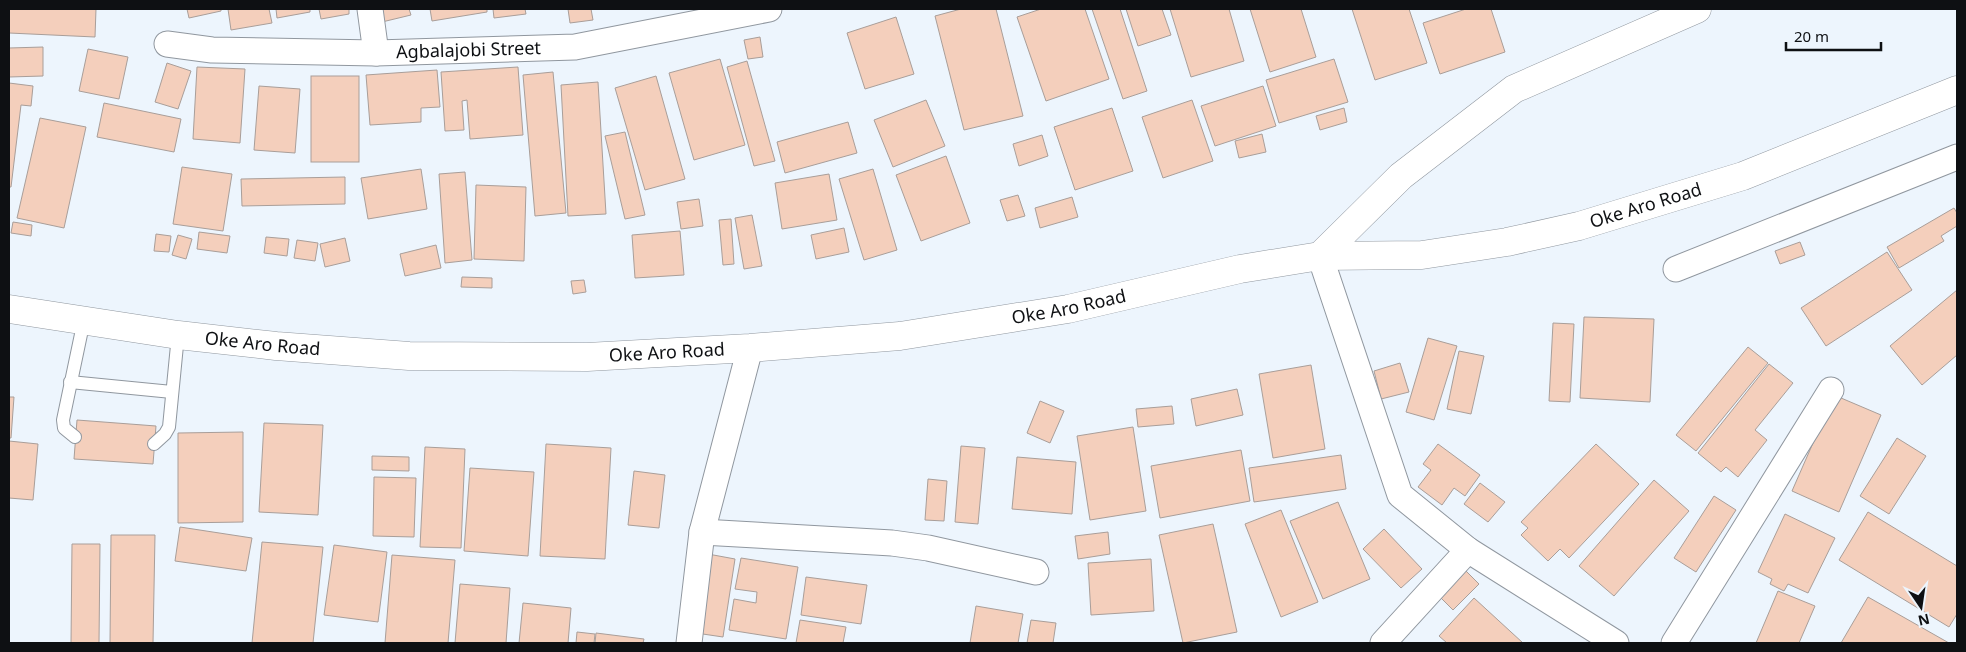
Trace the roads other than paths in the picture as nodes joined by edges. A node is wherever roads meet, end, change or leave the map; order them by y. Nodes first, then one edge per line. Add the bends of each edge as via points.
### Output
1 (370, 9) edge
2 (769, 9) edge
3 (1692, 10) edge
4 (167, 44) dead end
5 (376, 53) junction
6 (1957, 90) edge
7 (1957, 157) edge
8 (1320, 256) junction
9 (1676, 269) dead end
10 (9, 309) edge
11 (84, 320) junction
12 (178, 335) junction
13 (750, 348) junction
14 (70, 382) junction
15 (1831, 390) dead end
16 (172, 392) junction
17 (75, 437) dead end
18 (154, 444) dead end
19 (702, 532) junction
20 (1468, 550) junction
21 (1036, 572) dead end
22 (689, 643) edge
23 (1383, 643) edge
24 (1616, 643) edge
25 (1674, 643) edge

1 - 5 street
2 - 5 street, Agbalajobi Street via 575,47
3 - 8 main road via 1514,89 1401,176
4 - 5 street, Agbalajobi Street via 212,50
6 - 8 main road, Oke Aro Road via 1743,176 1579,226 1507,242 1422,255
7 - 9 street
8 - 13 main road, Oke Aro Road via 1240,269 1068,310 900,336
8 - 20 street via 1400,495
10 - 11 main road, Oke Aro Road
11 - 12 main road, Oke Aro Road
11 - 14 lane
12 - 13 main road, Oke Aro Road via 410,356 587,357
12 - 16 lane
13 - 19 street
14 - 16 lane
14 - 17 lane via 62,420 64,428
15 - 25 street
16 - 18 lane via 168,427
19 - 21 street via 892,543
19 - 22 street
20 - 23 street
20 - 24 street

